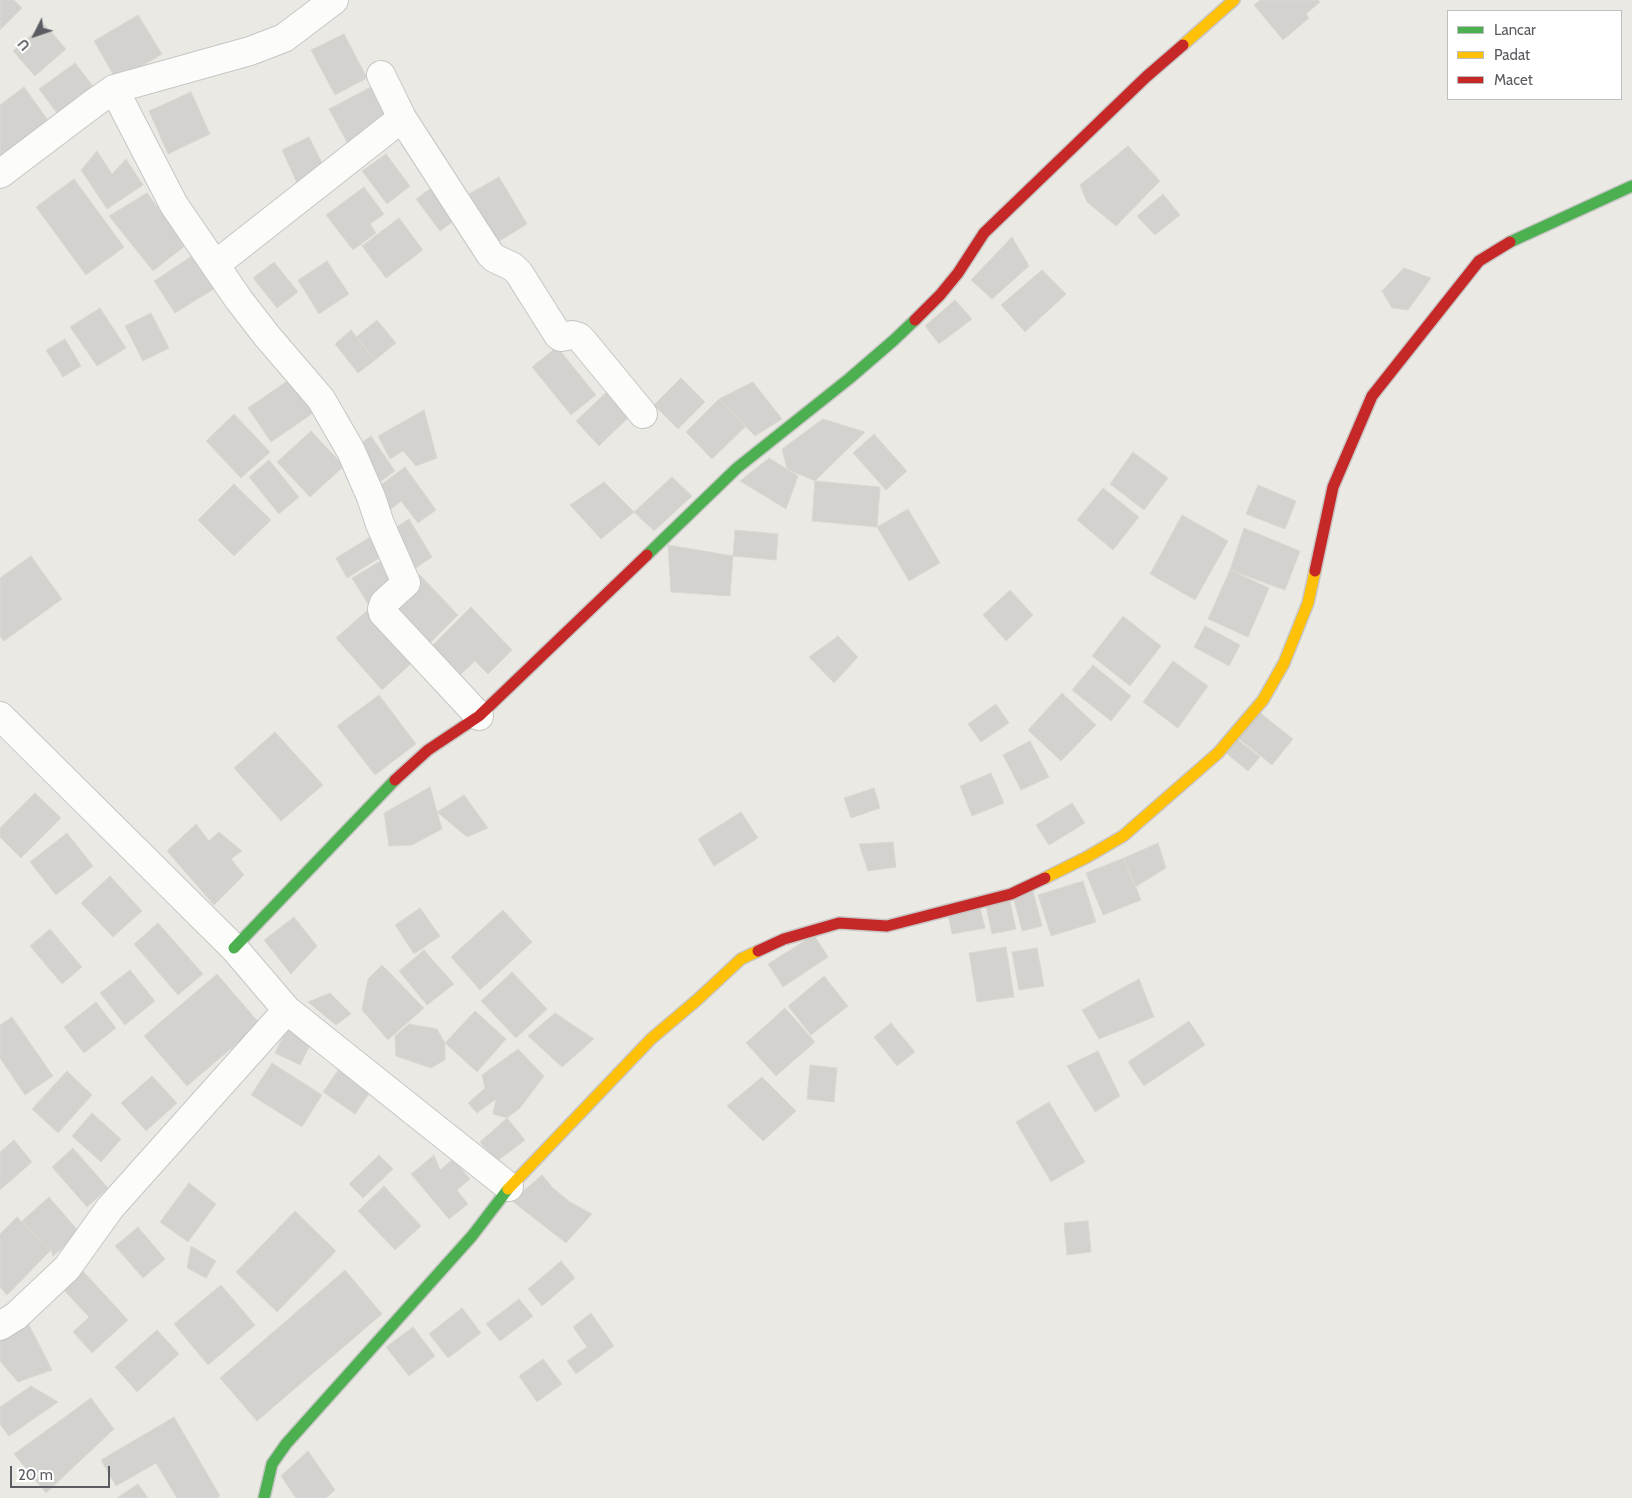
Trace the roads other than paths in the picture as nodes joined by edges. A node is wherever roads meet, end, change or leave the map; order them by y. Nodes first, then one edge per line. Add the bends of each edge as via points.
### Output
1 (334, 0) edge
2 (1234, 0) edge
3 (381, 75) dead end
4 (114, 89) junction
5 (402, 118) junction
6 (0, 174) edge
7 (1632, 186) edge
8 (215, 265) junction
9 (643, 414) dead end
10 (0, 716) edge
11 (480, 716) junction
12 (234, 948) junction
13 (287, 1010) junction
14 (509, 1187) junction
15 (0, 1326) edge
16 (264, 1498) edge

1 - 4 street via 284,38 250,51
2 - 11 street via 1146,77 984,233 958,274 894,340 737,468
3 - 5 street
4 - 6 street
4 - 8 street via 174,205
5 - 8 street
5 - 9 street via 490,254 519,273 558,335 579,337
7 - 14 street via 1526,233 1479,261 1372,396 1334,487 1308,604 1284,664 1263,700 1218,753 1168,798 1123,836 1011,894 887,926 839,923 784,939 741,958 651,1039
8 - 11 street via 267,336 321,399 351,451 406,583 384,603 383,614
10 - 12 street
11 - 12 street via 428,750 387,787
12 - 13 street
13 - 14 street
13 - 15 street via 110,1208 67,1268 16,1316
14 - 16 street via 472,1236 286,1444 272,1464

